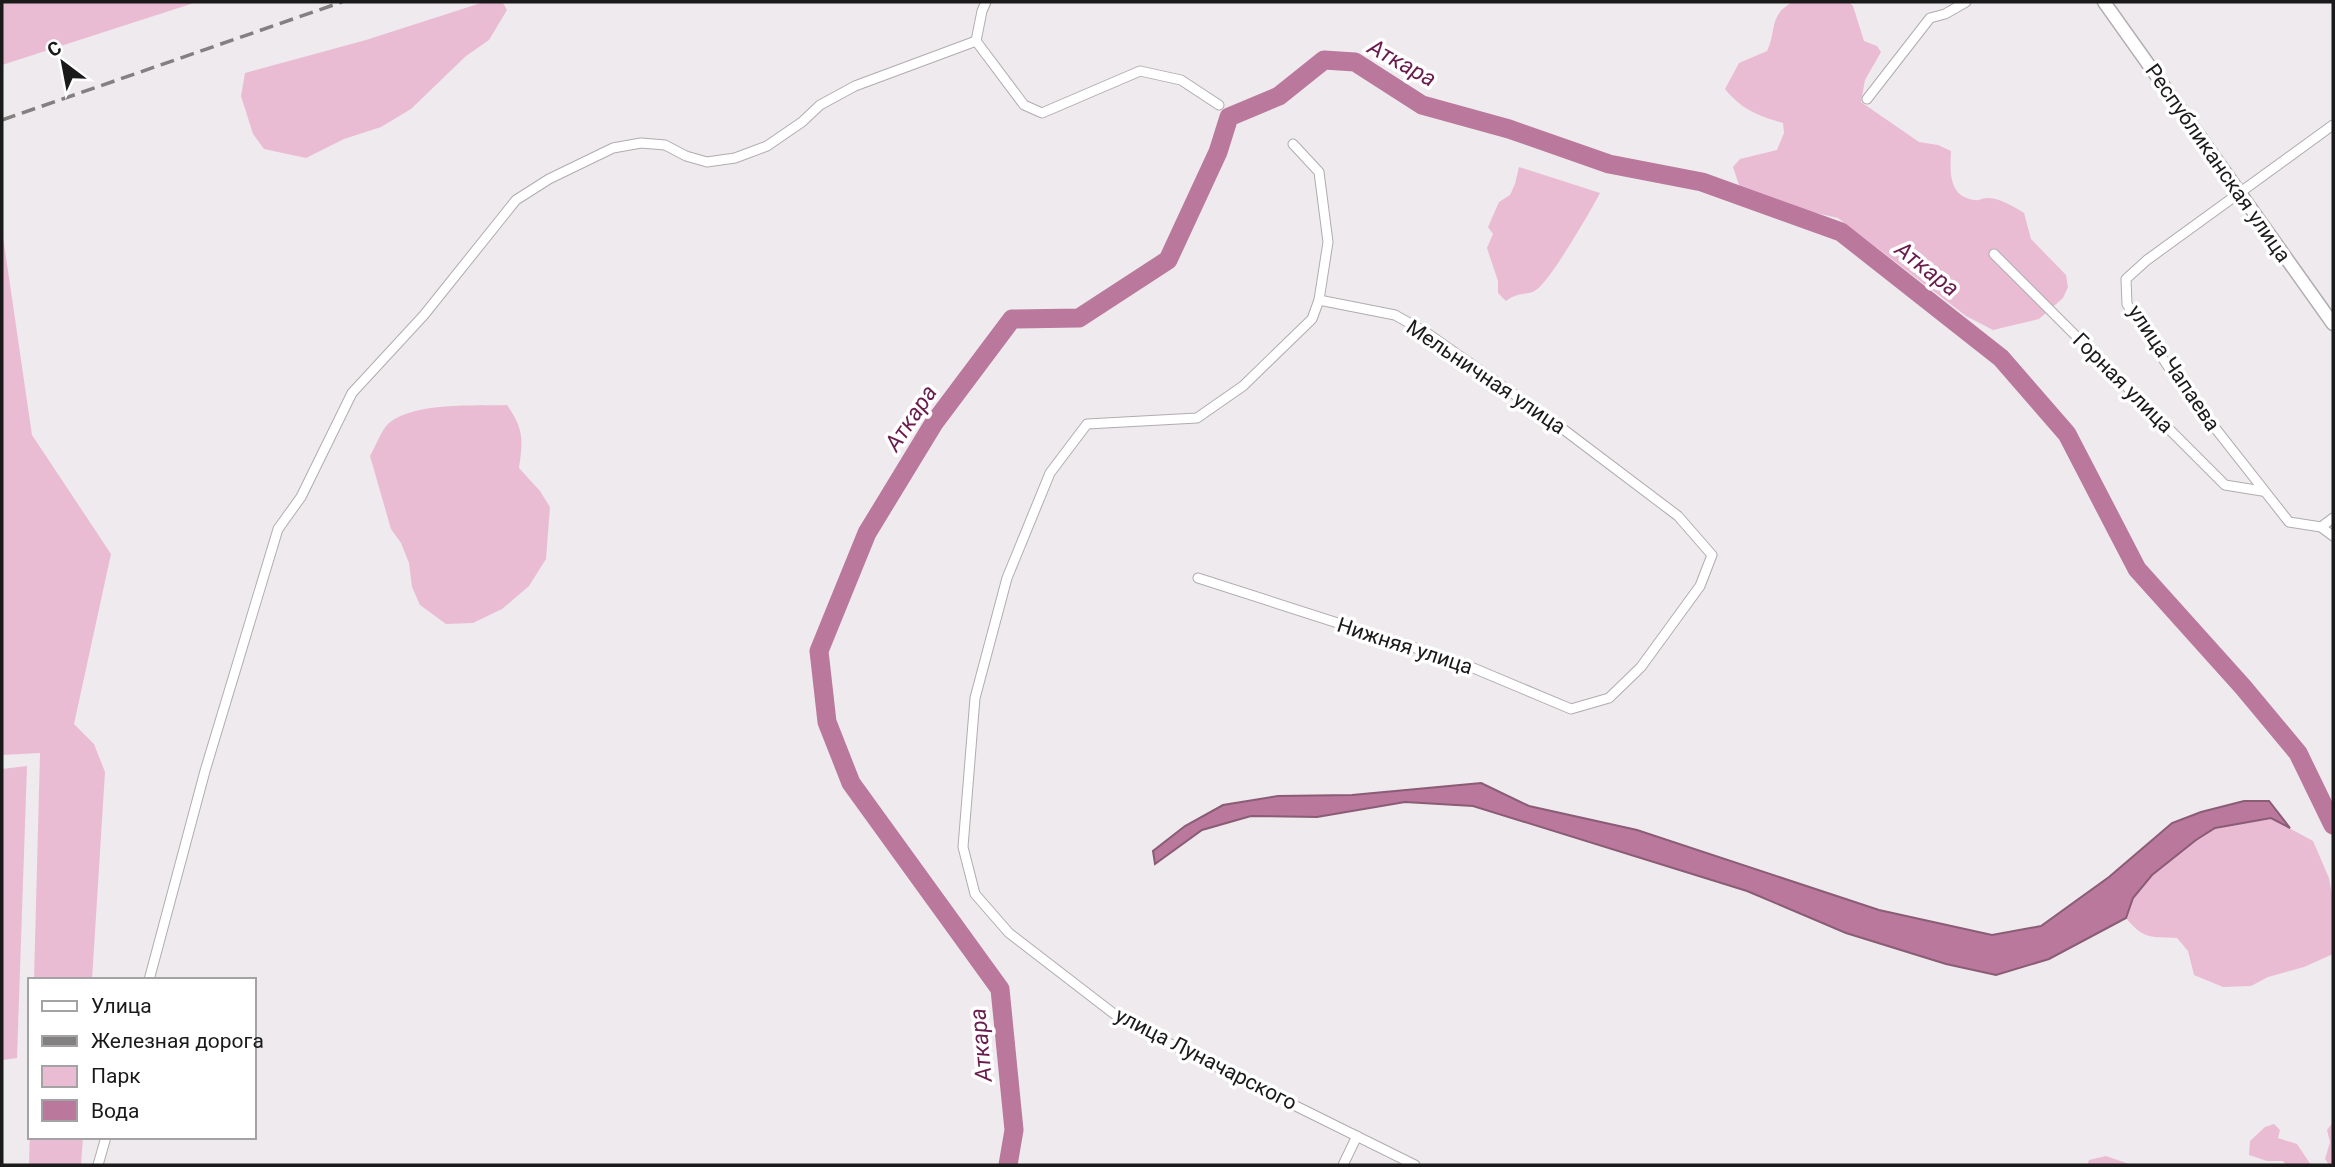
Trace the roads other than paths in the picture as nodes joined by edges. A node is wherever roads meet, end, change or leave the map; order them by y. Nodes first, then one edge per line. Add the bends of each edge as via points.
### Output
1 (986, 2) edge
2 (1966, 2) edge
3 (2104, 2) edge
4 (976, 41) junction
5 (1867, 99) dead end
6 (1219, 105) dead end
7 (2333, 125) edge
8 (1293, 144) dead end
9 (2240, 193) junction
10 (1994, 254) dead end
11 (1319, 300) junction
12 (2333, 324) edge
13 (2262, 491) junction
14 (2333, 518) edge
15 (2321, 527) junction
16 (2333, 536) edge
17 (1198, 578) dead end
18 (1609, 698) joint
19 (150, 978) edge
20 (1357, 1136) junction
21 (105, 1139) edge
22 (98, 1165) edge
23 (1343, 1165) edge
24 (1415, 1165) edge

1 - 4 street
2 - 5 street via 1930,18
3 - 9 street, Республиканская улица
4 - 6 street via 1024,105 1042,113 1140,71 1181,80
4 - 19 street via 855,86 820,105 766,146 736,158 706,162 665,145 641,143 614,148 548,179 516,200 424,315 352,393 301,497 278,528
7 - 9 street, улица Чапаева
8 - 11 street via 1319,172 1328,242
9 - 12 street, Республиканская улица
9 - 13 street, улица Чапаева via 2126,279 2127,304 2175,377
10 - 13 street, Горная улица via 2225,485
11 - 18 street, Мельничная улица via 1395,315 1427,333 1678,516 1712,555 1700,586 1641,667
11 - 20 street, улица Луначарского via 1312,318 1242,386 1197,418 1087,424 1050,473 1007,578 975,698 963,847 975,894 1009,933 1122,1020
13 - 15 street via 2289,522
14 - 15 street
15 - 16 street
17 - 18 street, Нижняя улица via 1459,662 1571,709
20 - 23 street
20 - 24 street, улица Луначарского
21 - 22 street

